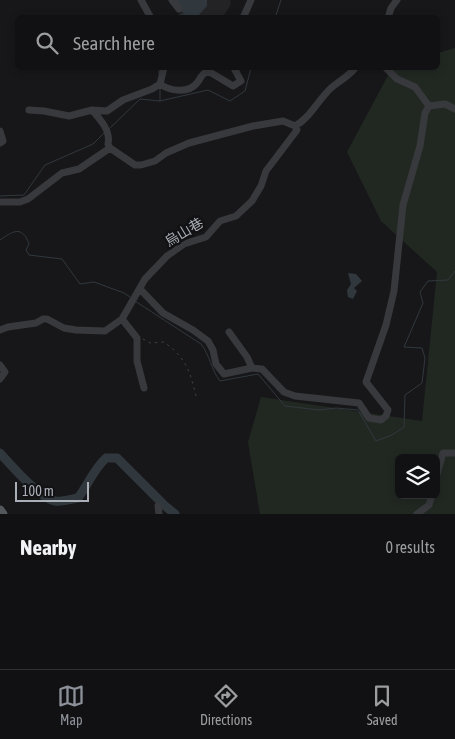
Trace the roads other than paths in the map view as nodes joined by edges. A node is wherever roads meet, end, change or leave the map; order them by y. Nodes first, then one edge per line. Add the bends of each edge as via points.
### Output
1 (141, 0) edge
2 (172, 0) edge
3 (252, 0) edge
4 (397, 0) edge
5 (179, 9) dead end
6 (149, 15) edge
7 (244, 15) edge
8 (389, 15) edge
9 (164, 70) edge
10 (208, 70) edge
11 (210, 70) edge
12 (235, 70) edge
13 (353, 70) edge
14 (388, 70) edge
15 (160, 84) junction
16 (429, 106) junction
17 (455, 109) edge
18 (29, 110) dead end
19 (92, 110) junction
20 (295, 126) junction
21 (0, 131) edge
22 (0, 143) edge
23 (110, 148) junction
24 (0, 202) edge
25 (138, 292) junction
26 (122, 319) junction
27 (0, 330) edge
28 (229, 332) dead end
29 (0, 365) edge
30 (252, 368) junction
31 (0, 379) edge
32 (144, 388) dead end
33 (455, 453) edge
34 (440, 464) edge
35 (431, 499) edge
36 (0, 510) edge
37 (3, 514) edge
38 (418, 514) edge

1 - 6 lane
2 - 5 lane
3 - 7 lane
4 - 8 lane
9 - 15 lane
10 - 15 lane via 197,84 185,89 170,90
11 - 12 lane via 233,86 241,81
13 - 20 lane, 烏山巷
14 - 16 lane via 397,79 415,87
15 - 19 lane via 123,100 108,111
16 - 17 lane via 445,104
16 - 30 lane via 403,205 394,291 366,382 388,410 386,416 381,420 369,418 359,404 295,396 284,392 262,370
18 - 19 lane via 69,116
19 - 23 lane via 106,128
20 - 23 lane via 283,121 253,126 189,143 141,165 135,165
20 - 25 lane, 烏山巷 via 297,130 266,171 252,202 236,216 220,221 206,237 184,244 167,256
21 - 22 lane via 3,141
23 - 24 lane via 79,169 62,173 28,199
25 - 26 lane, 烏山巷
25 - 30 lane via 163,313 208,341 216,364 224,374
26 - 27 lane via 105,331 64,328 43,319
26 - 32 lane via 137,338
28 - 30 lane
29 - 31 lane via 5,372
33 - 34 lane via 443,453
35 - 38 lane via 429,505
36 - 37 main road

